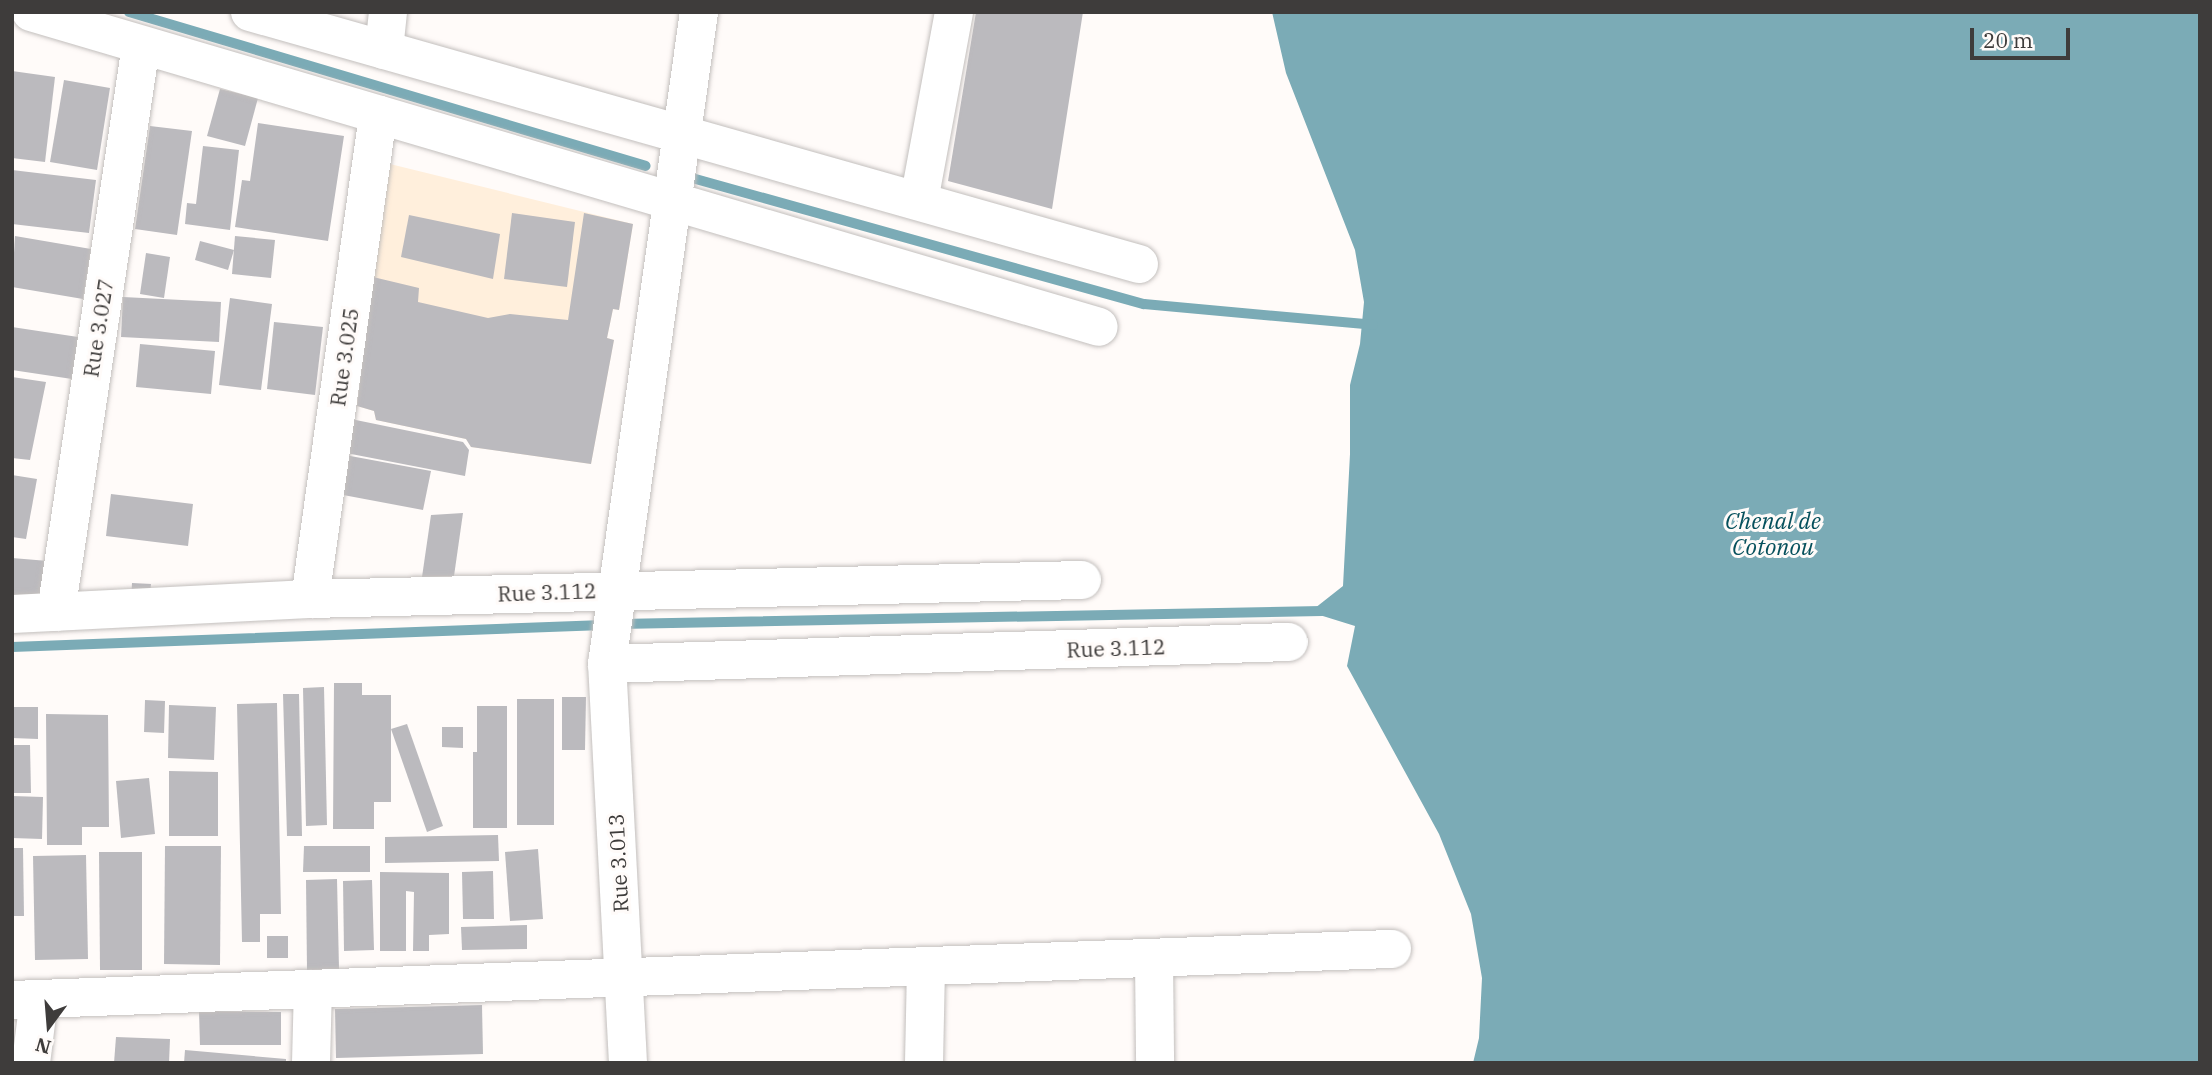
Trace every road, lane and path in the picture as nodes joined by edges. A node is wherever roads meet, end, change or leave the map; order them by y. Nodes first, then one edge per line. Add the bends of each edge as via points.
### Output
1 (31, 12) edge
2 (250, 12) edge
3 (388, 12) edge
4 (699, 12) edge
5 (954, 12) edge
6 (141, 45) junction
7 (384, 50) junction
8 (378, 115) junction
9 (682, 134) junction
10 (919, 201) junction
11 (673, 202) junction
12 (1139, 264) dead end
13 (1099, 327) dead end
14 (1082, 580) dead end
15 (618, 590) junction
16 (310, 599) junction
17 (56, 612) junction
18 (12, 614) edge
19 (1289, 642) dead end
20 (607, 664) junction
21 (1392, 949) dead end
22 (1154, 959) junction
23 (926, 968) junction
24 (623, 978) junction
25 (313, 989) junction
26 (26, 1000) edge
27 (31, 1063) edge
28 (310, 1063) edge
29 (628, 1063) edge
30 (924, 1063) edge
31 (1155, 1063) edge

1 - 6 street
2 - 7 street
3 - 7 street
4 - 9 street, Rue 3.013
5 - 10 street
6 - 8 street
6 - 17 street, Rue 3.027
7 - 9 street
8 - 11 street
8 - 16 street, Rue 3.025
9 - 10 street
9 - 11 street, Rue 3.013
10 - 12 street
11 - 13 street
11 - 15 street, Rue 3.013
14 - 15 street, Rue 3.112
15 - 16 street, Rue 3.112
15 - 20 street, Rue 3.013
16 - 17 street, Rue 3.112
17 - 18 street, Rue 3.112
19 - 20 street, Rue 3.112
20 - 24 street, Rue 3.013
21 - 22 street
22 - 23 street
22 - 31 street
23 - 24 street
23 - 30 street
24 - 25 street
24 - 29 street, Rue 3.013
25 - 26 street
25 - 28 street
26 - 27 street

